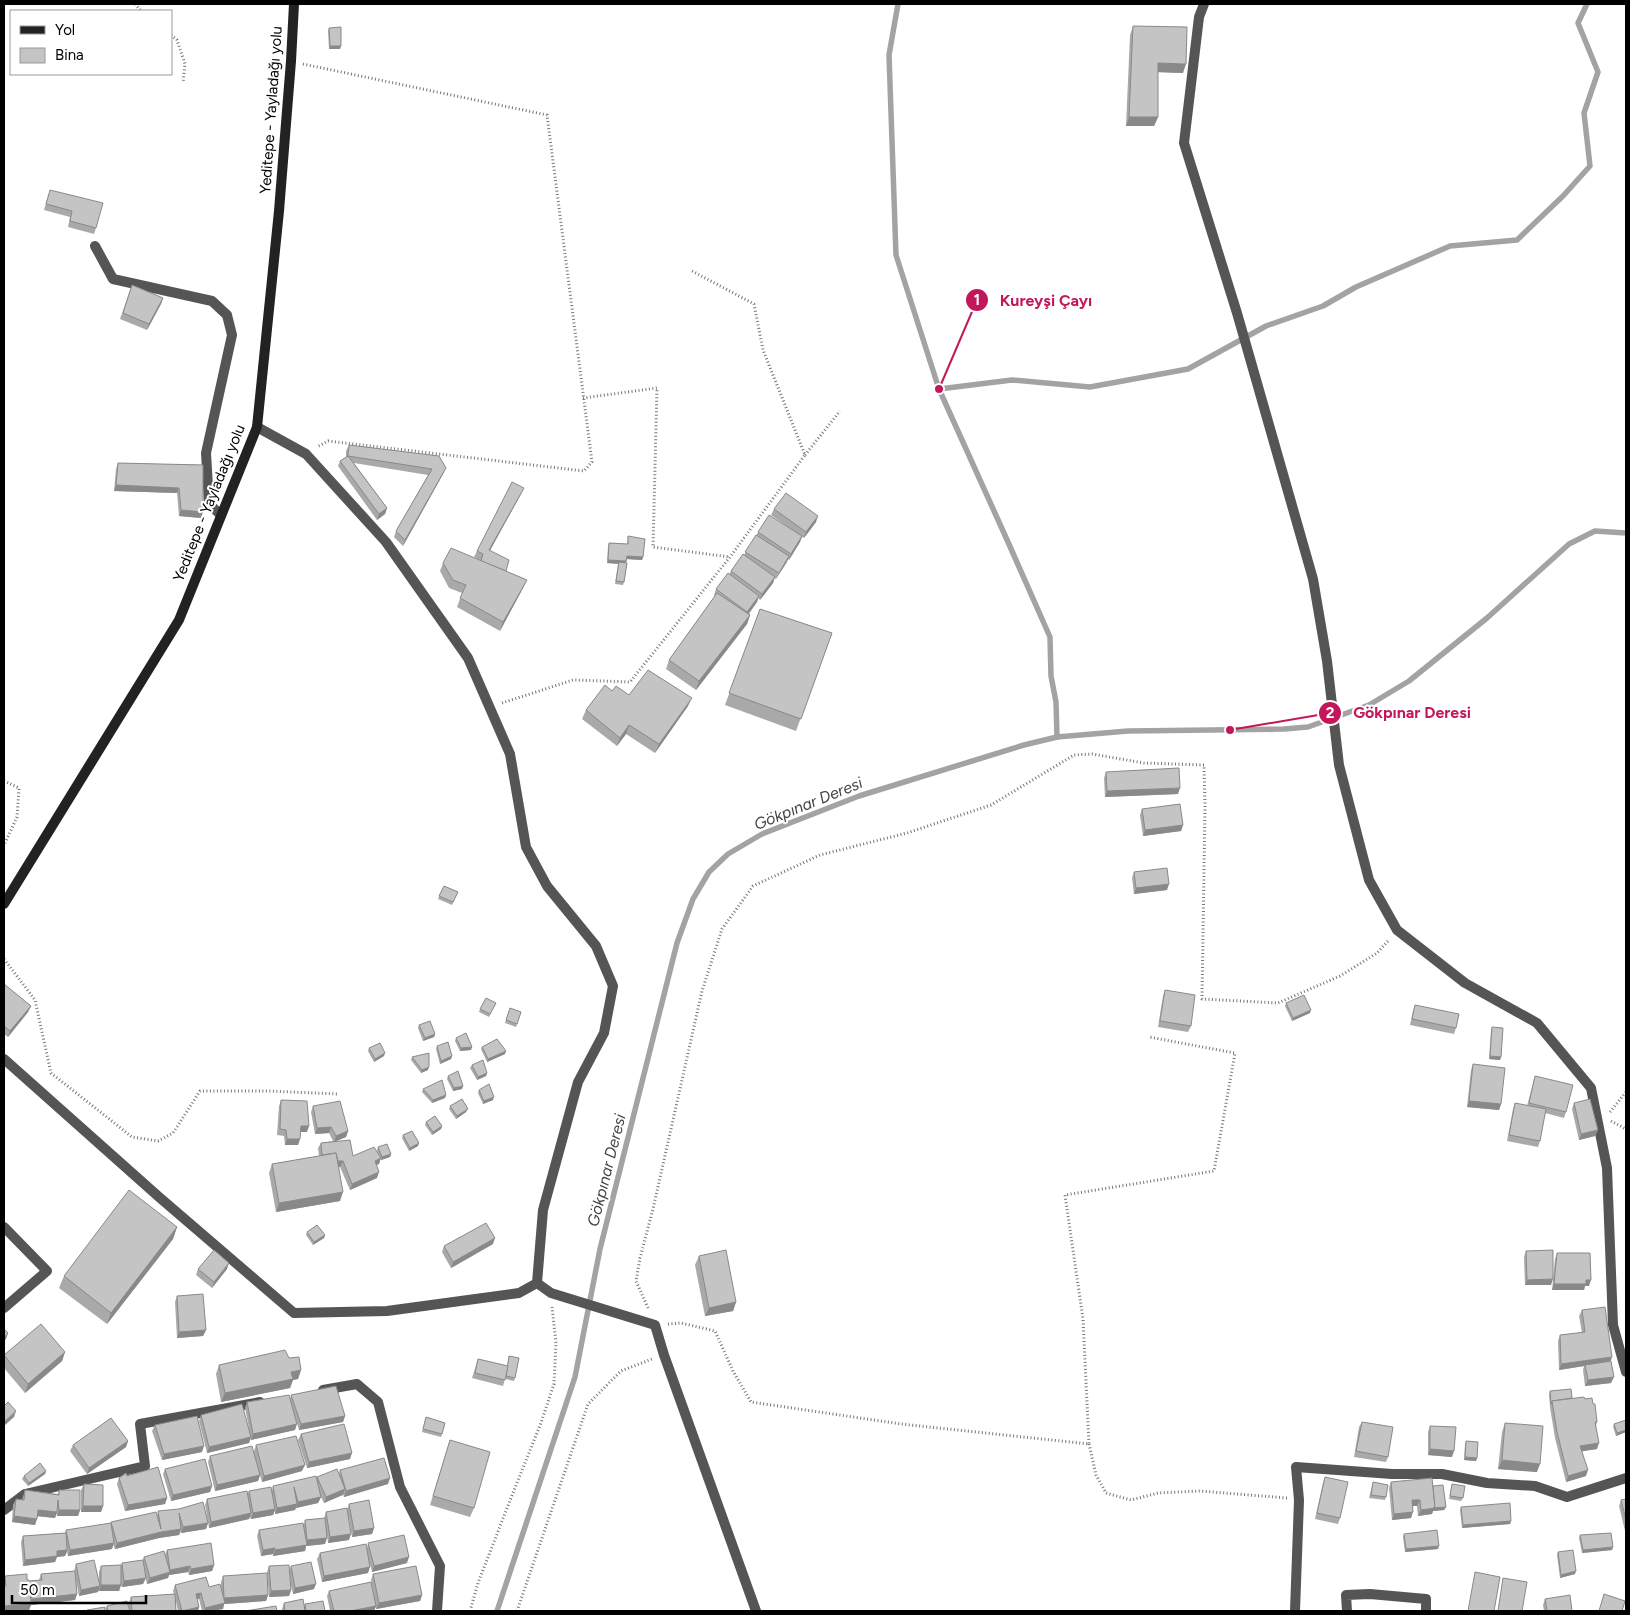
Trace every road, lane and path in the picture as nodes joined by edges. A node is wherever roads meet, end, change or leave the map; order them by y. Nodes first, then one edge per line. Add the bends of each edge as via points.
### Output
1 (294, 4) edge
2 (1204, 4) edge
3 (172, 36) edge
4 (291, 61) junction
5 (183, 82) dead end
6 (95, 246) dead end
7 (692, 271) dead end
8 (583, 398) junction
9 (840, 411) dead end
10 (257, 427) junction
11 (306, 454) junction
12 (805, 455) junction
13 (221, 515) junction
14 (730, 557) junction
15 (490, 707) junction
16 (4, 781) edge
17 (4, 845) edge
18 (4, 904) edge
19 (1397, 930) junction
20 (4, 959) edge
21 (1149, 1037) dead end
22 (4, 1059) edge
23 (1626, 1092) edge
24 (338, 1094) dead end
25 (1605, 1119) dead end
26 (4, 1226) edge
27 (537, 1283) junction
28 (551, 1293) junction
29 (4, 1308) edge
30 (655, 1325) junction
31 (664, 1355) junction
32 (1626, 1368) edge
33 (310, 1392) edge
34 (272, 1400) edge
35 (1089, 1444) junction
36 (1626, 1478) edge
37 (1299, 1500) junction
38 (4, 1510) edge
39 (436, 1611) edge
40 (470, 1611) edge
41 (517, 1611) edge
42 (756, 1611) edge
43 (1294, 1611) edge
44 (1347, 1611) edge
45 (1426, 1611) edge

1 - 4 main road, Yeditepe - Yayladağı yolu
2 - 19 street via 1199,17 1184,143 1237,313 1313,579 1328,661 1340,765 1369,880
3 - 5 path via 177,40 186,64
4 - 8 path via 547,115
4 - 10 main road, Yeditepe - Yayladağı yolu
6 - 13 street via 113,279 212,301 227,315 232,335 206,453 209,504
7 - 12 path via 754,304 763,350
8 - 11 path via 592,462 584,471 328,441
8 - 14 path via 657,388 653,547
9 - 12 path
10 - 11 street
10 - 13 main road, Yeditepe - Yayladağı yolu
11 - 15 street via 386,542 468,658
12 - 14 path
13 - 18 main road, Yeditepe - Yayladağı yolu via 179,620
14 - 15 path via 630,682 573,680
15 - 27 street via 510,754 526,847 547,886 596,946 613,986 604,1033 578,1082 543,1210
16 - 17 path via 19,788 17,817
19 - 30 path via 1377,953 1355,967 1278,1003 1202,999 1204,765 1144,763 1092,754 1074,754 991,805 907,833 820,856 753,886 722,929 702,991 640,1258 636,1282
19 - 32 street via 1466,983 1537,1023 1591,1088 1607,1168 1613,1325
20 - 24 path via 35,1000 51,1073 132,1137 158,1141 173,1133 200,1092
21 - 35 path via 1235,1053 1214,1171 1065,1194 1083,1319
22 - 27 street via 294,1313 386,1311 519,1293
23 - 25 path
26 - 29 street via 47,1271
27 - 28 street
28 - 30 street
28 - 40 path via 556,1343 554,1384
30 - 31 street
30 - 35 path via 681,1323 715,1330 751,1402 901,1424
31 - 41 path via 621,1371 588,1404
31 - 42 street
33 - 39 street via 357,1384 378,1402 400,1487 440,1566
34 - 38 street via 140,1424 145,1466 25,1494
35 - 37 path via 1096,1475 1106,1493 1131,1500 1200,1491 1272,1495
36 - 37 street via 1567,1497 1535,1486 1487,1483 1442,1474 1296,1467
37 - 43 street
44 - 45 street via 1346,1596 1370,1594 1426,1599

